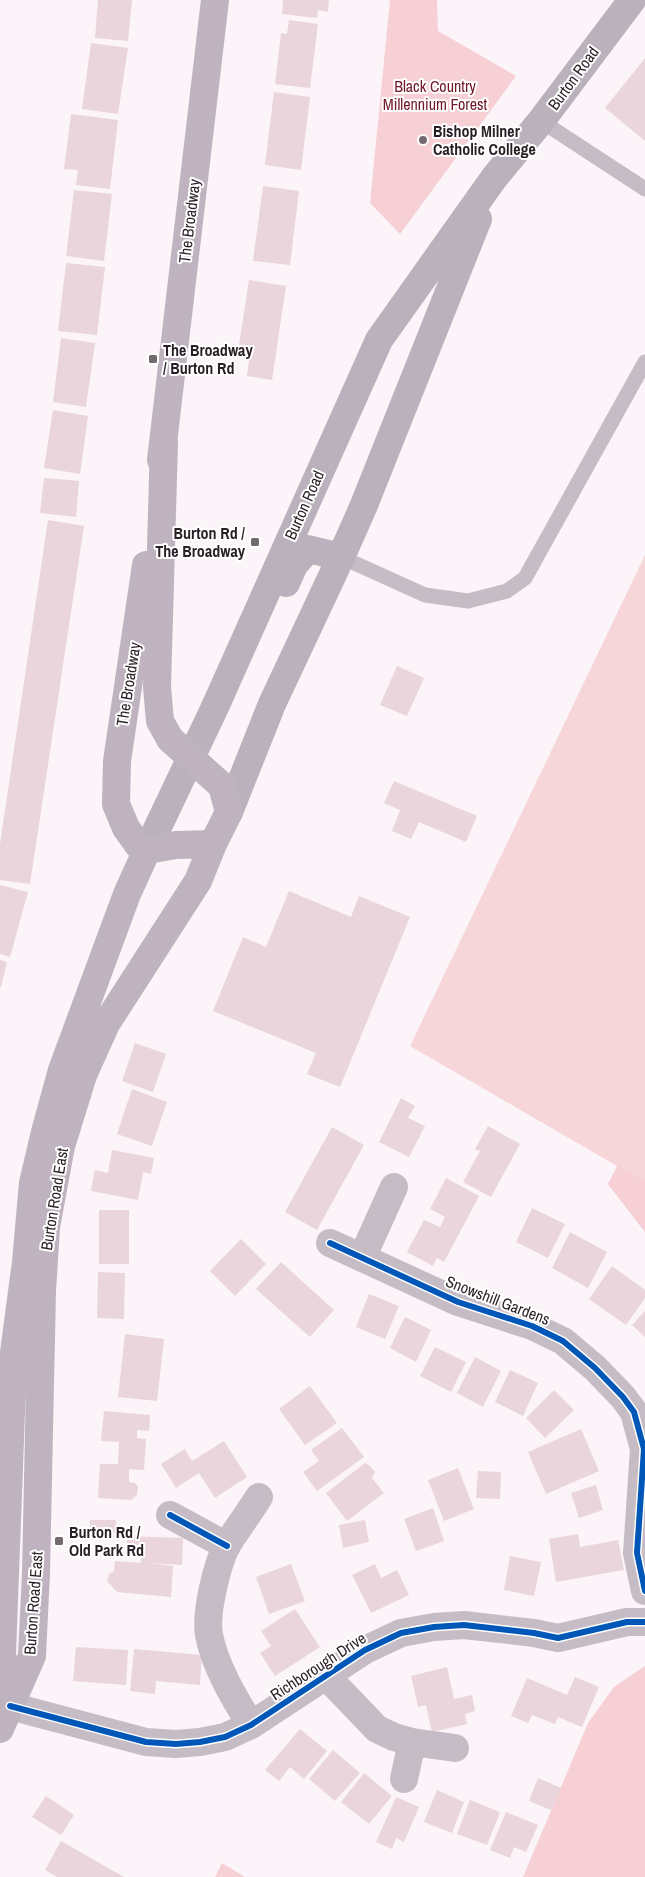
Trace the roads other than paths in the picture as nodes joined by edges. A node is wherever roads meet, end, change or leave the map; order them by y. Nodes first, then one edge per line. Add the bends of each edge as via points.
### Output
1 (215, 0) edge
2 (632, 0) edge
3 (542, 121) junction
4 (494, 178) junction
5 (645, 189) edge
6 (645, 362) edge
7 (164, 442) junction
8 (341, 557) junction
9 (224, 683) junction
10 (192, 758) junction
11 (229, 812) junction
12 (213, 844) junction
13 (147, 850) junction
14 (394, 1187) dead end
15 (330, 1243) dead end
16 (362, 1258) junction
17 (259, 1497) dead end
18 (170, 1515) dead end
19 (226, 1546) junction
20 (645, 1591) edge
21 (645, 1622) edge
22 (327, 1677) junction
23 (5, 1718) edge
24 (251, 1725) junction
25 (412, 1742) junction
26 (455, 1748) dead end
27 (404, 1779) dead end

1 - 7 main road, The Broadway
2 - 3 main road, Burton Road
3 - 4 main road, Burton Road
3 - 5 lane
4 - 8 main road, Burton Road
4 - 9 main road, Burton Road via 378,340
6 - 8 lane via 525,578 507,591 468,601 425,595
7 - 10 main road, The Broadway via 157,687 160,721 170,739
7 - 13 main road, The Broadway via 116,760 116,804 126,828
8 - 9 main road via 310,548 304,552 294,565 256,650 242,669
8 - 11 main road, Burton Road via 272,704
9 - 10 main road, Burton Road
10 - 11 main road, The Broadway via 222,786
10 - 13 main road, Burton Road
11 - 12 main road, Burton Road East
12 - 13 main road
12 - 23 main road, Burton Road East via 198,881 106,1024 83,1075 61,1146 46,1227 42,1291 32,1656
13 - 23 main road, Burton Road East via 126,894 62,1070 33,1183 13,1360 2,1654
14 - 16 street
15 - 16 street, Snowshill Gardens
16 - 20 street, Snowshill Gardens via 458,1302 532,1326 563,1341 623,1397 634,1412 644,1449 637,1553
17 - 19 street
18 - 19 street
19 - 24 street via 211,1599 209,1634 231,1693
21 - 22 street, Richborough Drive via 627,1622 558,1638 464,1625 434,1627 401,1633 365,1650
22 - 24 street, Richborough Drive
22 - 25 street via 377,1729 394,1738
23 - 24 street, Richborough Drive via 146,1742 176,1744 225,1737
25 - 26 street
25 - 27 street

